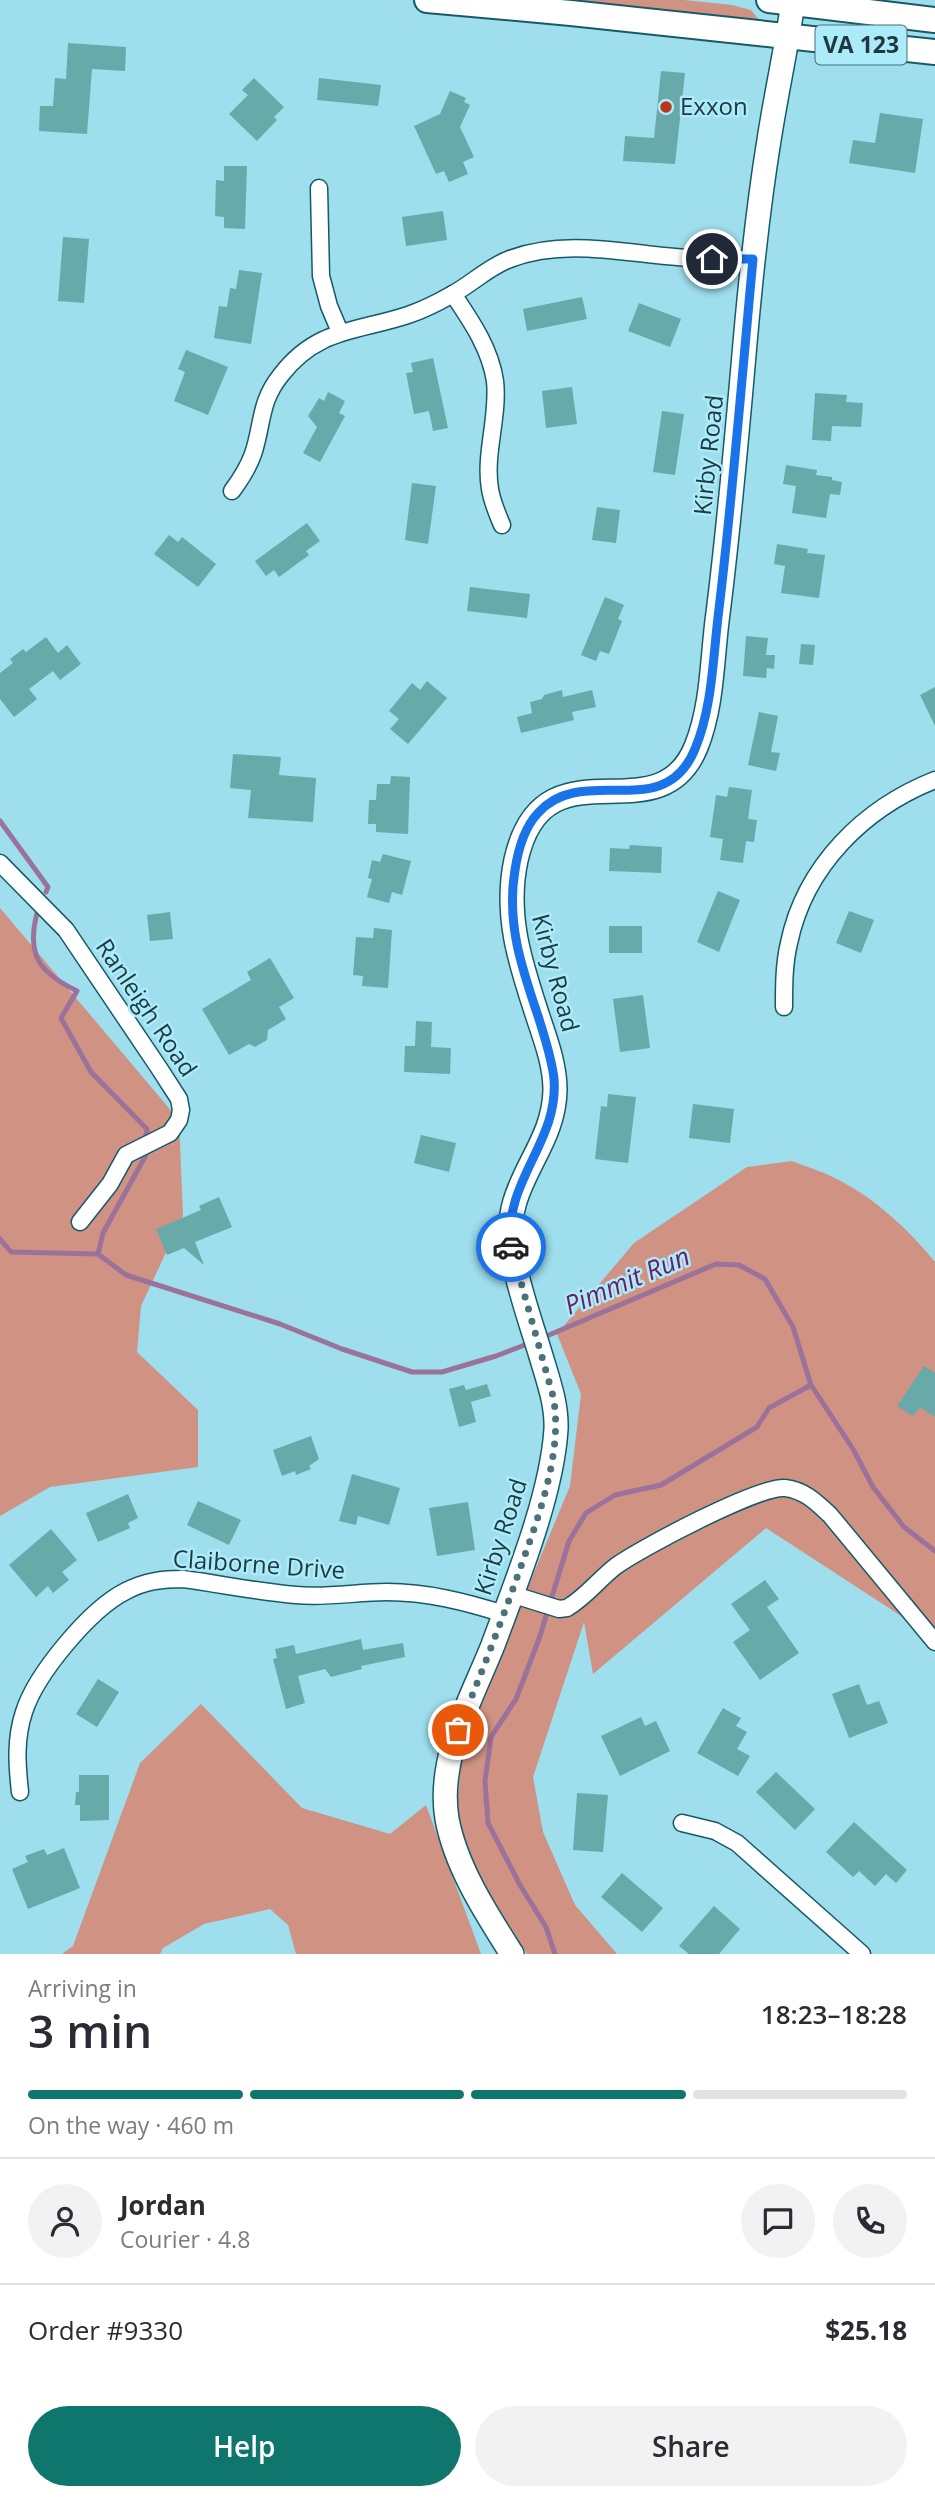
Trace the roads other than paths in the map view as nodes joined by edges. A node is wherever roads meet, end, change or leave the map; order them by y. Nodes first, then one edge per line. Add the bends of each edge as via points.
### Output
1 (427, 0) edge
2 (781, 2) edge
3 (935, 20) edge
4 (788, 37) junction
5 (935, 52) edge
6 (319, 188) dead end
7 (753, 259) junction
8 (453, 294) junction
9 (340, 332) junction
10 (232, 491) dead end
11 (502, 525) dead end
12 (935, 780) edge
13 (0, 863) edge
14 (784, 1007) dead end
15 (80, 1223) dead end
16 (513, 1602) junction
17 (935, 1642) edge
18 (20, 1792) dead end
19 (682, 1824) dead end
20 (512, 1954) edge
21 (862, 1954) edge

1 - 4 main road, VA 123
2 - 3 main road, VA 123
2 - 4 main road, Kirby Road
4 - 5 main road, VA 123
4 - 7 main road, Kirby Road
6 - 9 street via 321,276
7 - 8 street via 558,248 509,259
7 - 16 main road, Kirby Road via 721,592 704,719 695,749 676,777 658,788 580,791 555,799 531,822 516,860 512,923 552,1065 555,1092 548,1127 518,1189 510,1223 514,1264 556,1409 555,1442
8 - 9 street via 392,320
8 - 11 street via 478,332 495,380 489,487
9 - 10 street via 306,350 280,376 263,409 247,471
12 - 14 street via 868,818 827,859 798,911 789,941
13 - 15 street, Ranleigh Road via 54,915 179,1099 179,1120 170,1133 126,1155
16 - 17 street, Claiborne Drive via 559,1609 573,1605 616,1566 740,1500 782,1488 810,1497 830,1515
16 - 18 street, Claiborne Drive via 467,1603 419,1593 296,1595 183,1578 145,1583 112,1600 46,1668 33,1690 18,1738
16 - 20 main road, Kirby Road via 453,1744 445,1800 463,1866
19 - 21 street via 715,1831 737,1843

